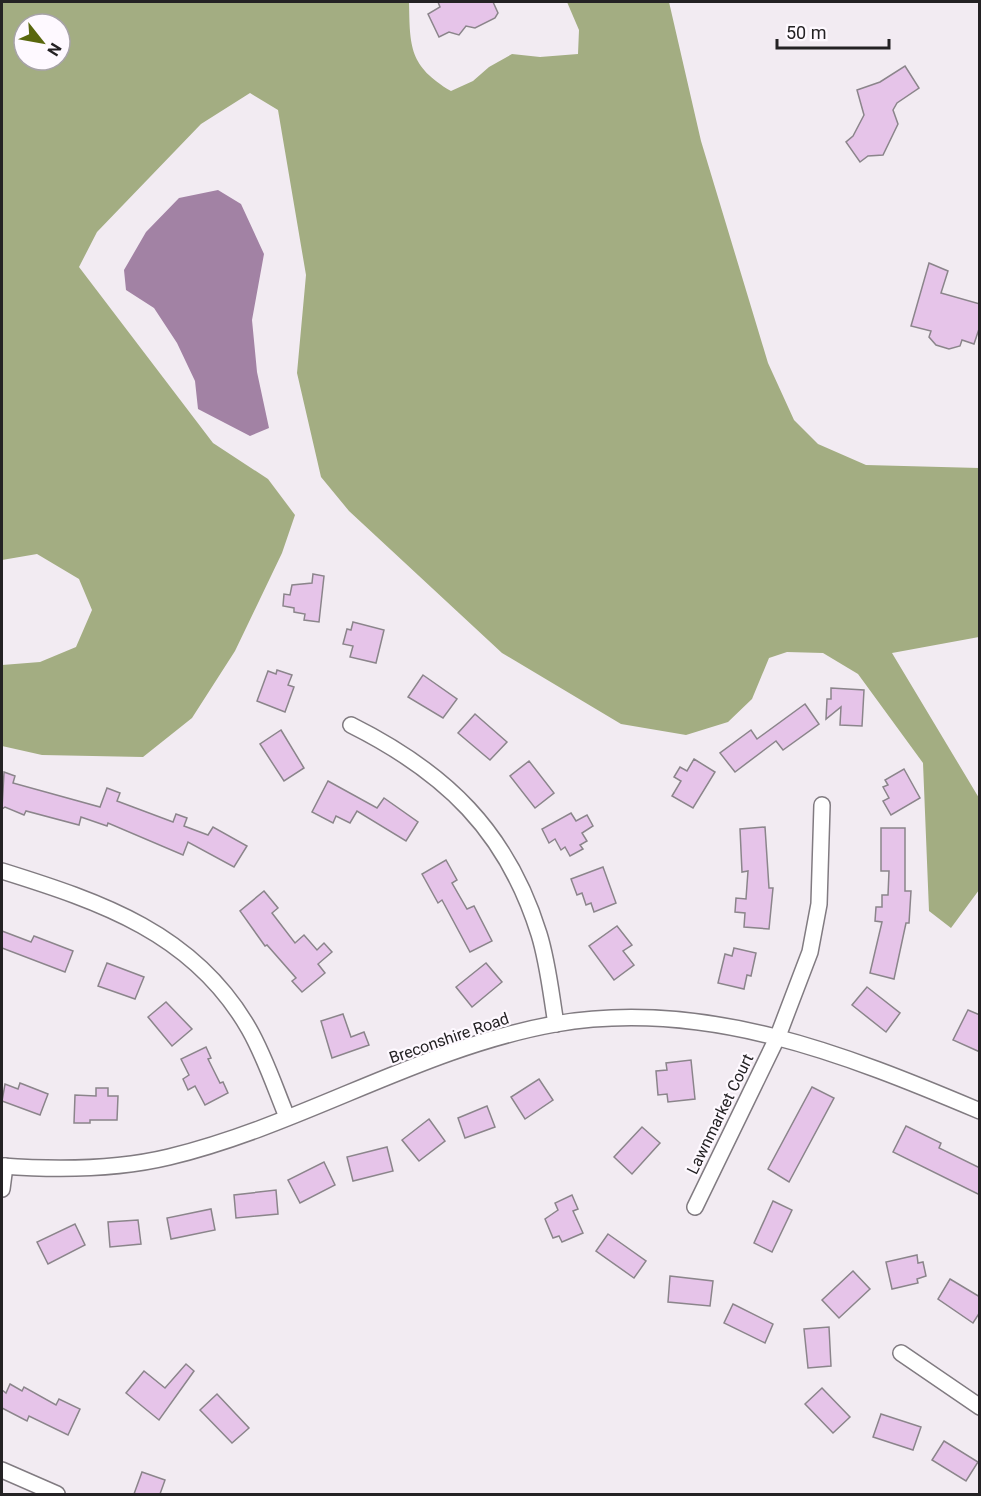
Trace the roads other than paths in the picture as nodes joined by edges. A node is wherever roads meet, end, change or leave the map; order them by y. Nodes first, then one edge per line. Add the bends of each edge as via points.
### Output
1 (351, 725) dead end
2 (822, 805) dead end
3 (2, 871) edge
4 (556, 1024) junction
5 (778, 1036) junction
6 (980, 1111) edge
7 (287, 1117) junction
8 (3, 1166) edge
9 (2, 1189) edge
10 (695, 1207) dead end
11 (902, 1353) dead end
12 (980, 1407) edge
13 (2, 1470) edge
14 (57, 1494) edge

1 - 4 street via 420,764 450,789 494,839 526,898 539,935
2 - 5 street, Lawnmarket Court via 822,860 815,923 803,974
3 - 7 street via 113,909 165,937 190,958 233,1002 250,1030
4 - 5 street, Breconshire Road via 641,1018 731,1026
4 - 7 street, Breconshire Road via 483,1043
5 - 6 street, Breconshire Road via 847,1057
5 - 10 street, Lawnmarket Court
7 - 8 street, Breconshire Road via 232,1139 167,1158 59,1169
8 - 9 street
11 - 12 street
13 - 14 street

